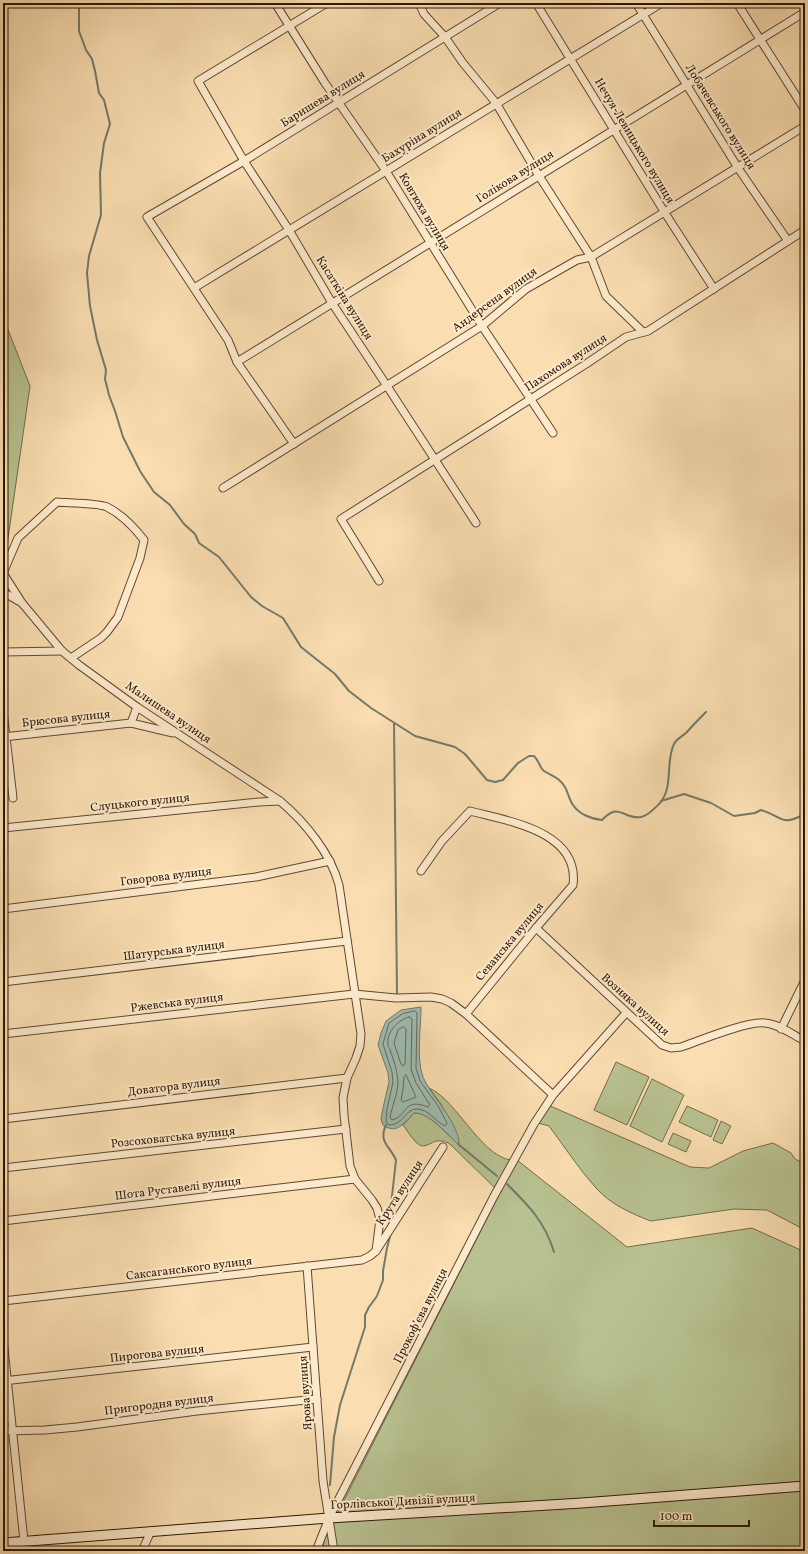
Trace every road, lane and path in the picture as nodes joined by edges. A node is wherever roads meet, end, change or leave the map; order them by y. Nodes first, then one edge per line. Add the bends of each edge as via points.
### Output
1 (275, 3) edge
2 (327, 3) edge
3 (419, 3) edge
4 (500, 3) edge
5 (536, 3) edge
6 (636, 3) edge
7 (662, 3) edge
8 (737, 3) edge
9 (805, 12) edge
10 (643, 14) junction
11 (289, 24) junction
12 (445, 37) junction
13 (760, 40) junction
14 (571, 58) junction
15 (687, 85) junction
16 (338, 102) junction
17 (496, 103) junction
18 (805, 110) edge
19 (805, 126) edge
20 (614, 129) junction
21 (244, 160) junction
22 (738, 168) junction
23 (386, 171) junction
24 (539, 176) junction
25 (665, 213) junction
26 (289, 230) junction
27 (805, 230) edge
28 (788, 241) junction
29 (429, 243) junction
30 (591, 257) junction
31 (194, 288) junction
32 (714, 290) junction
33 (332, 303) junction
34 (482, 326) junction
35 (643, 332) junction
36 (237, 362) junction
37 (387, 386) junction
38 (530, 400) junction
39 (553, 433) dead end
40 (294, 444) junction
41 (436, 460) junction
42 (223, 488) dead end
43 (476, 523) dead end
44 (3, 573) edge
45 (379, 581) dead end
46 (3, 592) edge
47 (22, 603) junction
48 (62, 651) junction
49 (3, 652) edge
50 (71, 658) junction
51 (137, 707) junction
52 (3, 711) edge
53 (131, 722) junction
54 (178, 734) junction
55 (4, 737) edge
56 (258, 786) junction
57 (13, 798) dead end
58 (280, 801) junction
59 (259, 802) junction
60 (3, 828) edge
61 (330, 861) junction
62 (421, 872) dead end
63 (3, 909) edge
64 (536, 928) junction
65 (347, 941) junction
66 (805, 980) edge
67 (3, 982) edge
68 (354, 994) junction
69 (626, 1012) junction
70 (466, 1014) junction
71 (781, 1029) junction
72 (3, 1034) edge
73 (805, 1041) edge
74 (347, 1078) junction
75 (553, 1095) junction
76 (3, 1119) edge
77 (346, 1129) junction
78 (443, 1147) dead end
79 (3, 1168) edge
80 (355, 1179) junction
81 (3, 1220) edge
82 (376, 1251) junction
83 (307, 1266) junction
84 (3, 1301) edge
85 (3, 1339) edge
86 (313, 1347) junction
87 (5, 1381) edge
88 (317, 1400) junction
89 (3, 1431) edge
90 (13, 1431) junction
91 (805, 1486) edge
92 (330, 1518) junction
93 (151, 1531) junction
94 (24, 1541) junction
95 (3, 1543) edge
96 (142, 1551) edge
97 (316, 1551) edge
98 (334, 1551) edge

1 - 11 street, Ковтюха вулиця
2 - 11 street
3 - 12 street via 424,14
4 - 12 street, Баришева вулиця
5 - 14 street, Нечуя-Левицького вулиця
6 - 10 street, Лобачевського вулиця
7 - 10 street, Бахуріна вулиця
8 - 13 street
9 - 13 street, Голікова вулиця
10 - 14 street, Бахуріна вулиця
10 - 15 street, Лобачевського вулиця
11 - 16 street, Ковтюха вулиця
11 - 21 street, Касаткіна вулиця via 198,81
12 - 16 street, Баришева вулиця
12 - 17 street
13 - 15 street, Голікова вулиця
13 - 18 street
14 - 17 street, Бахуріна вулиця
14 - 20 street, Нечуя-Левицького вулиця
15 - 20 street, Голікова вулиця
15 - 22 street, Лобачевського вулиця
16 - 21 street, Баришева вулиця
16 - 23 street, Ковтюха вулиця
17 - 23 street, Бахуріна вулиця
17 - 24 street
19 - 22 street, Андерсена вулиця
20 - 24 street, Голікова вулиця
20 - 25 street, Нечуя-Левицького вулиця
21 - 26 street, Касаткіна вулиця
21 - 31 street, Баришева вулиця via 147,217
22 - 25 street, Андерсена вулиця
22 - 28 street, Лобачевського вулиця
23 - 26 street, Бахуріна вулиця
23 - 29 street, Ковтюха вулиця
24 - 29 street, Голікова вулиця
24 - 30 street
25 - 30 street, Андерсена вулиця
25 - 32 street, Нечуя-Левицького вулиця
26 - 31 street, Бахуріна вулиця
26 - 33 street, Касаткіна вулиця
27 - 28 street, Пахомова вулиця
28 - 32 street, Пахомова вулиця
29 - 33 street, Голікова вулиця
29 - 34 street, Ковтюха вулиця
30 - 34 street, Андерсена вулиця via 577,260 526,289
30 - 35 street via 606,296
31 - 36 street via 228,340
32 - 35 street, Пахомова вулиця
33 - 36 street, Голікова вулиця
33 - 37 street, Касаткіна вулиця
34 - 37 street, Андерсена вулиця
34 - 38 street, Ковтюха вулиця
35 - 38 street, Пахомова вулиця via 626,337
36 - 40 street
37 - 40 street, Андерсена вулиця
37 - 41 street, Касаткіна вулиця
38 - 39 street, Ковтюха вулиця
38 - 41 street, Пахомова вулиця
40 - 42 street, Андерсена вулиця
41 - 43 street, Касаткіна вулиця
41 - 45 street, Пахомова вулиця via 341,518
44 - 47 street, Малишева вулиця
44 - 50 street via 18,538 57,502 105,506 136,530 144,540 118,617 101,638
46 - 47 street
47 - 48 street, Малишева вулиця
48 - 49 street
48 - 50 street, Малишева вулиця
50 - 51 street, Малишева вулиця
51 - 53 street
51 - 54 street, Малишева вулиця
52 - 55 street
53 - 54 street, Брюсова вулиця
53 - 55 street, Брюсова вулиця
54 - 56 street, Малишева вулиця
55 - 57 street
56 - 58 street, Малишева вулиця
56 - 59 street
58 - 59 street, Слуцького вулиця
58 - 61 street, Малишева вулиця via 301,820
59 - 60 street, Слуцького вулиця
61 - 63 street, Говорова вулиця via 250,878
61 - 65 street, Малишева вулиця via 339,885
62 - 64 street, Севанська вулиця via 442,841 470,811 530,827 550,837 565,853 574,876 573,885
64 - 69 street, Возняка вулиця
64 - 70 street, Севанська вулиця
65 - 67 street, Шатурська вулиця
65 - 68 street, Малишева вулиця
66 - 71 street
68 - 70 street via 396,998 431,996 451,1003
68 - 72 street, Ржевська вулиця
68 - 74 street, Малишева вулиця via 361,1034 360,1046
69 - 71 street, Возняка вулиця via 654,1039 671,1048 757,1023 766,1023
69 - 75 street, Прокоф’єва вулиця
70 - 75 street
71 - 73 street, Возняка вулиця
74 - 76 street, Доватора вулиця
74 - 77 street, Малишева вулиця via 343,1098
75 - 92 street, Прокоф’єва вулиця via 493,1198
77 - 79 street, Розсоховатська вулиця
77 - 80 street, Малишева вулиця via 350,1166
78 - 82 street, Крута вулиця
80 - 81 street, Шота Руставелі вулиця
80 - 82 street via 377,1208 380,1219
82 - 83 street, Саксаганського вулиця via 362,1260
83 - 84 street, Саксаганського вулиця
83 - 86 street, Ярова вулиця
85 - 87 street
86 - 87 street, Пирогова вулиця
86 - 88 street, Ярова вулиця
87 - 90 street
88 - 90 street, Пригородня вулиця via 197,1411 77,1427
88 - 92 street, Ярова вулиця via 323,1481
89 - 90 street, Пригородня вулиця
90 - 94 street
91 - 92 main road, Горлівської Дивізії вулиця
92 - 93 main road, Горлівської Дивізії вулиця
92 - 97 street, Прокоф’єва вулиця
92 - 98 street, Ярова вулиця
93 - 94 main road, Горлівської Дивізії вулиця
93 - 96 street
94 - 95 main road, Горлівської Дивізії вулиця

